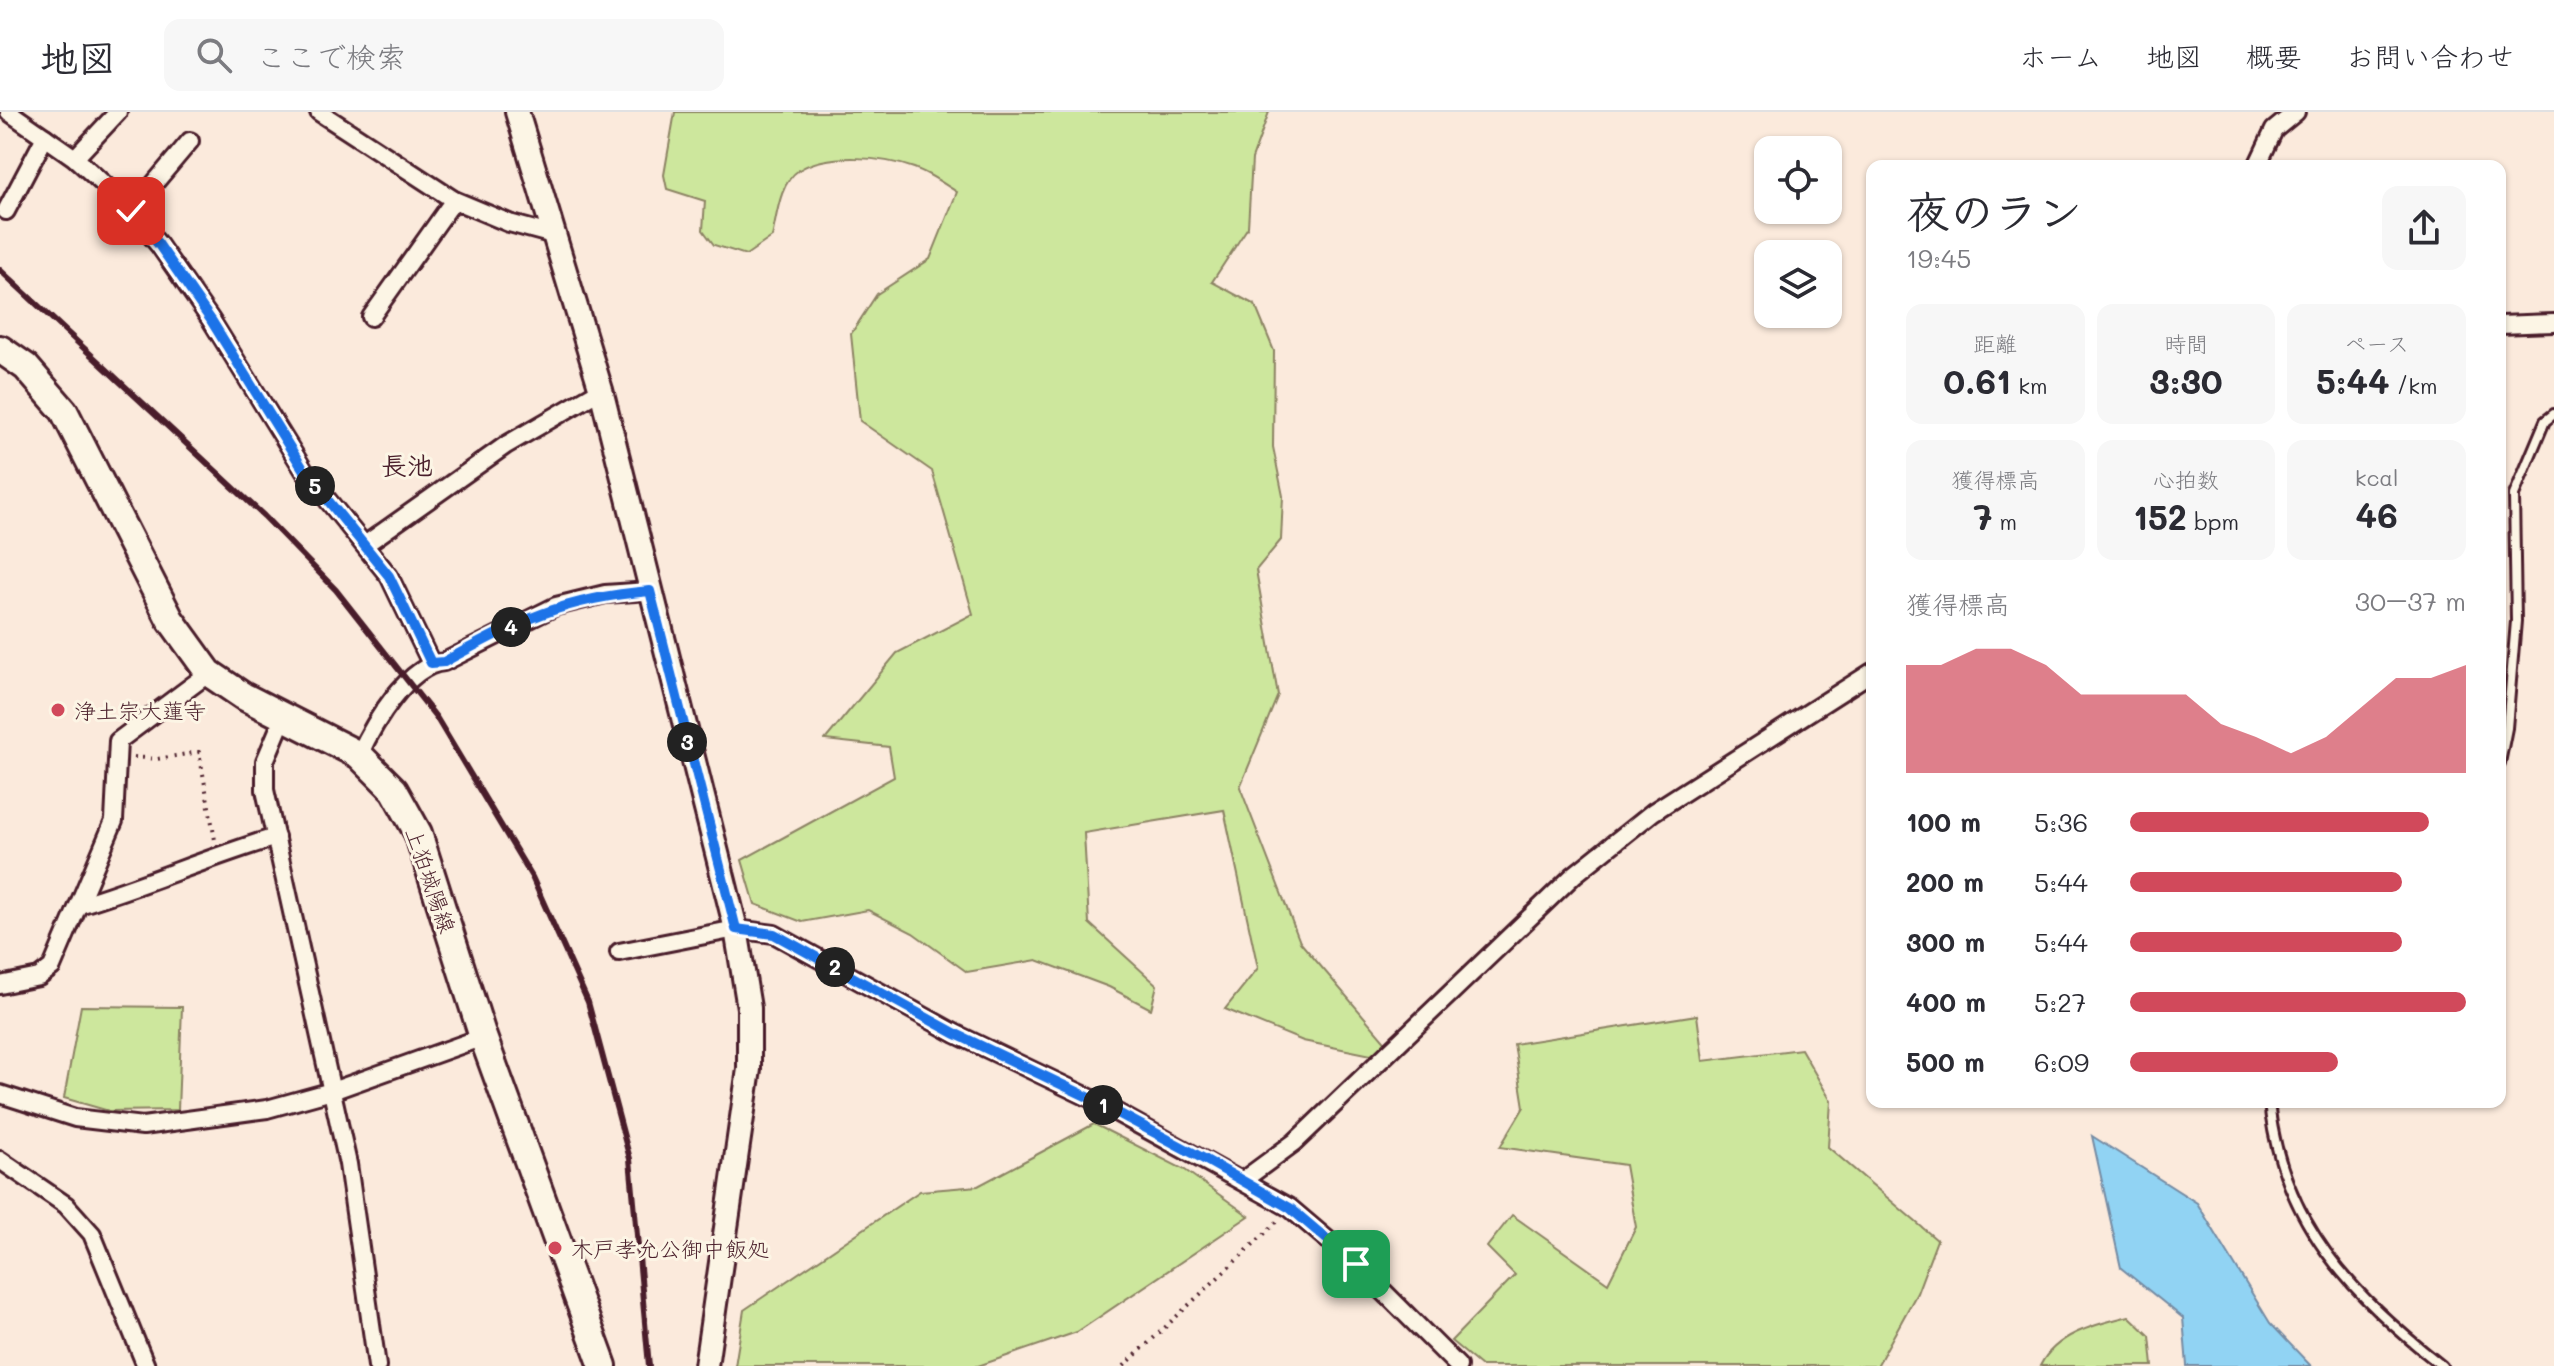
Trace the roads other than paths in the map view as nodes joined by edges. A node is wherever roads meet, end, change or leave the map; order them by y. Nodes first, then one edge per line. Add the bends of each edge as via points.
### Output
1 (9, 112) edge
2 (118, 112) edge
3 (319, 112) edge
4 (517, 112) edge
5 (2296, 112) edge
6 (45, 137) junction
7 (190, 141) dead end
8 (75, 158) junction
9 (2260, 160) edge
10 (454, 200) junction
11 (6, 211) dead end
12 (131, 211) junction
13 (557, 236) junction
14 (371, 317) dead end
15 (2554, 323) edge
16 (2506, 325) edge
17 (0, 349) edge
18 (601, 390) junction
19 (2554, 414) edge
20 (366, 544) junction
21 (650, 591) junction
22 (431, 663) junction
23 (209, 673) junction
24 (1866, 676) edge
25 (284, 716) junction
26 (2506, 733) edge
27 (359, 755) junction
28 (276, 837) junction
29 (79, 905) junction
30 (736, 929) junction
31 (619, 952) dead end
32 (0, 985) edge
33 (483, 1037) junction
34 (332, 1091) junction
35 (0, 1094) edge
36 (2270, 1108) edge
37 (0, 1160) edge
38 (1242, 1181) junction
39 (146, 1366) edge
40 (377, 1366) edge
41 (603, 1366) edge
42 (706, 1366) edge
43 (1458, 1366) edge
44 (2442, 1366) edge

1 - 6 street
2 - 8 street
3 - 10 street
4 - 13 street
5 - 9 street via 2274,130
6 - 8 street
6 - 11 street
7 - 12 street
8 - 12 street
10 - 13 street
10 - 14 street
12 - 20 street via 211,320 305,472 342,523
13 - 18 street
15 - 16 street
17 - 23 main road, 上狛城陽線 via 26,367 64,411 170,619
18 - 20 street via 506,445
18 - 21 street
19 - 26 lane via 2545,421 2514,495 2516,621
20 - 22 street via 389,576
21 - 22 street via 605,594 556,606 444,662
21 - 30 street
22 - 27 street via 392,700
23 - 25 main road, 上狛城陽線
23 - 29 street via 118,741 114,821
24 - 38 street via 1653,812 1574,875 1295,1142
25 - 27 main road, 上狛城陽線
25 - 28 street via 265,761 265,790
27 - 33 main road, 上狛城陽線 via 394,790 418,833
28 - 29 street
28 - 34 street
29 - 32 street via 52,967 39,977
30 - 31 street
30 - 38 street via 774,934
30 - 42 street via 749,1008 749,1069
33 - 34 street
33 - 41 main road, 上狛城陽線
34 - 35 street via 267,1109 143,1126 75,1118
34 - 40 street via 348,1164
36 - 44 lane via 2284,1177 2316,1242 2383,1320
37 - 39 street via 66,1205 92,1234
38 - 43 street via 1290,1208 1356,1264

